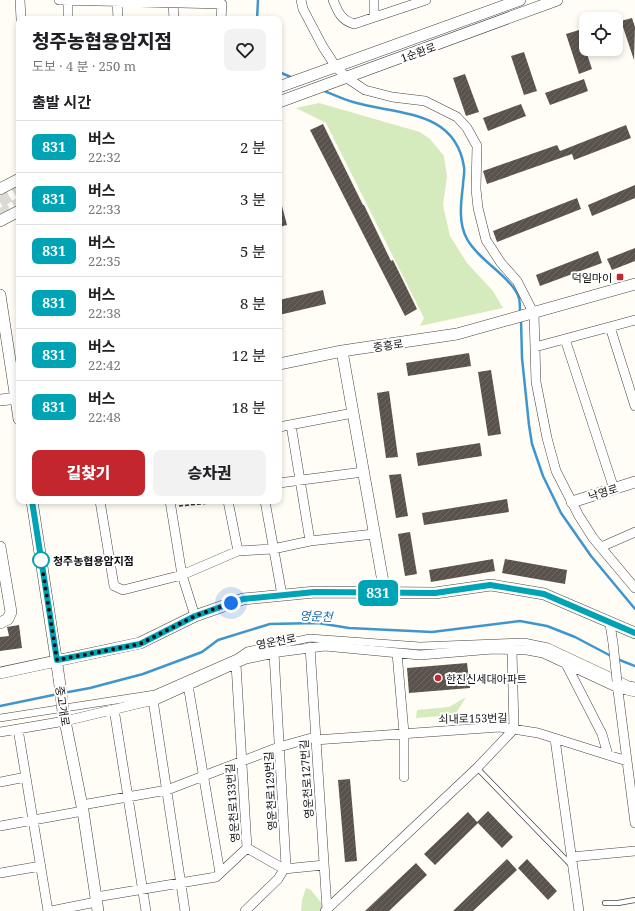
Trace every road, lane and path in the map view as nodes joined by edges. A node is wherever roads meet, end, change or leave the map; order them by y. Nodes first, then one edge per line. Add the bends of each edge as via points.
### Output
1 (20, 0) edge
2 (59, 0) edge
3 (68, 0) edge
4 (301, 0) edge
5 (333, 0) edge
6 (374, 0) edge
7 (426, 0) edge
8 (520, 0) edge
9 (557, 0) edge
10 (117, 1) edge
11 (173, 2) junction
12 (416, 2) edge
13 (21, 16) edge
14 (68, 16) edge
15 (118, 16) edge
16 (174, 16) edge
17 (221, 16) edge
18 (374, 17) junction
19 (336, 68) junction
20 (347, 78) junction
21 (284, 85) edge
22 (284, 100) edge
23 (16, 181) edge
24 (0, 189) edge
25 (16, 213) edge
26 (0, 221) edge
27 (635, 284) edge
28 (0, 295) edge
29 (530, 315) junction
30 (635, 320) edge
31 (613, 326) junction
32 (565, 339) junction
33 (535, 347) junction
34 (342, 351) junction
35 (282, 363) edge
36 (16, 392) edge
37 (16, 398) edge
38 (0, 400) edge
39 (635, 406) edge
40 (353, 413) junction
41 (291, 425) junction
42 (282, 426) edge
43 (363, 472) junction
44 (300, 481) junction
45 (635, 482) edge
46 (282, 484) edge
47 (614, 489) junction
48 (572, 502) junction
49 (32, 504) edge
50 (100, 504) edge
51 (170, 504) edge
52 (229, 504) edge
53 (266, 504) edge
54 (635, 532) edge
55 (374, 534) junction
56 (310, 541) junction
57 (601, 547) junction
58 (0, 548) edge
59 (273, 549) junction
60 (0, 551) edge
61 (238, 551) junction
62 (182, 575) junction
63 (635, 588) edge
64 (385, 593) junction
65 (282, 595) junction
66 (195, 616) junction
67 (0, 623) edge
68 (610, 624) junction
69 (635, 634) edge
70 (310, 647) junction
71 (512, 650) junction
72 (274, 653) junction
73 (397, 653) junction
74 (57, 660) junction
75 (236, 664) junction
76 (566, 664) junction
77 (0, 673) edge
78 (188, 685) junction
79 (617, 685) junction
80 (635, 686) edge
81 (635, 692) edge
82 (154, 700) junction
83 (114, 709) junction
84 (64, 716) junction
85 (0, 718) edge
86 (18, 729) junction
87 (514, 729) junction
88 (0, 732) edge
89 (404, 733) junction
90 (315, 739) junction
91 (555, 739) junction
92 (279, 747) junction
93 (608, 755) junction
94 (626, 761) junction
95 (242, 762) junction
96 (477, 768) junction
97 (26, 777) junction
98 (204, 777) junction
99 (404, 777) dead end
100 (0, 782) edge
101 (167, 790) junction
102 (129, 798) junction
103 (82, 808) junction
104 (33, 820) junction
105 (635, 824) edge
106 (0, 826) edge
107 (247, 848) junction
108 (635, 851) edge
109 (571, 857) junction
110 (324, 865) junction
111 (41, 866) junction
112 (573, 867) junction
113 (284, 869) junction
114 (220, 873) junction
115 (0, 874) edge
116 (181, 884) junction
117 (143, 890) junction
118 (635, 900) edge
119 (96, 903) edge
120 (605, 903) dead end
121 (326, 910) edge
122 (49, 911) edge
123 (146, 911) edge
124 (185, 911) edge
125 (245, 911) edge
126 (579, 911) edge

1 - 13 street
2 - 3 street
3 - 10 street
3 - 14 street
4 - 19 street via 303,9
5 - 18 street via 345,21 354,24
6 - 18 street
7 - 12 street
8 - 19 street, 1순환로
9 - 20 street, 1순환로
10 - 11 street
10 - 15 street
11 - 16 street
11 - 17 street via 222,4
12 - 18 street
19 - 20 street
19 - 21 street, 1순환로
20 - 22 street, 1순환로
20 - 29 street via 365,90 392,97 425,101 457,117 467,128 478,146 476,189 486,240 517,281
23 - 24 street
25 - 26 street
27 - 29 street
28 - 36 street
29 - 33 street
29 - 34 street, 중흥로 via 456,334
30 - 31 street
31 - 32 street
31 - 39 street
32 - 33 street
32 - 47 street
33 - 48 street via 536,382 546,438 556,471
34 - 35 street, 중흥로
34 - 40 street
37 - 38 street
40 - 41 street
40 - 43 street
41 - 42 street
41 - 44 street
43 - 44 street
43 - 55 street
44 - 46 street
44 - 56 street
45 - 47 street, 낙영로
47 - 48 street, 낙영로
48 - 57 street
49 - 74 street, 중고개로
50 - 62 street via 114,586 123,590
51 - 62 street
52 - 61 street
53 - 59 street
54 - 57 street
55 - 56 street
55 - 64 street
56 - 59 street
57 - 63 street
58 - 60 street
59 - 61 street
59 - 65 street
60 - 67 street via 11,612 8,619
61 - 62 street
62 - 66 street
64 - 65 street via 315,592
64 - 68 street via 435,593 490,585 544,594
65 - 66 street via 243,599
66 - 74 street via 140,644
68 - 69 street
68 - 79 street, bridge
70 - 72 street, 영운천로
70 - 73 street, 영운천로 via 325,646
70 - 90 street, 영운천로127번길
71 - 73 street, 영운천로 via 420,655
71 - 76 street, 영운천로 via 543,653
71 - 87 street
72 - 75 street, 영운천로
72 - 92 street, 영운천로129번길
73 - 89 street
74 - 77 street
74 - 84 street, 중고개로, bridge
75 - 78 street, 영운천로
75 - 95 street, 영운천로133번길
76 - 79 street, 영운천로
76 - 93 street via 602,734
78 - 82 street, 영운천로
78 - 98 street
79 - 81 street, 영운천로
79 - 94 street
80 - 85 street via 548,647 524,642 420,646 310,638 248,651 155,694
82 - 83 street, 영운천로
82 - 101 street
83 - 84 street, 영운천로
83 - 102 street
84 - 86 street, 영운천로
84 - 103 street, 중고개로
86 - 88 street, 영운천로
86 - 97 street
87 - 89 street, 쇠내로153번길 via 500,727
87 - 91 street, 쇠내로153번길
87 - 96 street
89 - 90 street, 쇠내로153번길
89 - 99 street
90 - 92 street, 쇠내로153번길
90 - 110 street, 영운천로127번길
91 - 93 street, 쇠내로153번길
91 - 109 street
92 - 95 street, 쇠내로153번길
92 - 113 street, 영운천로129번길 via 286,866
93 - 94 street, 쇠내로153번길
94 - 105 street
95 - 98 street, 쇠내로153번길
95 - 107 street, 영운천로133번길
96 - 112 lane
96 - 121 street
97 - 100 street
97 - 104 street
98 - 101 street, 쇠내로153번길
98 - 114 street
101 - 102 street, 쇠내로153번길
101 - 116 street
102 - 103 street, 쇠내로153번길
102 - 117 street
103 - 104 street, 쇠내로153번길
103 - 119 street, 중고개로
104 - 106 street, 쇠내로153번길
104 - 111 street
107 - 113 street
107 - 114 street, 영운천로133번길
108 - 109 street
109 - 112 street
110 - 113 street
110 - 121 street, 영운천로127번길
111 - 115 street
111 - 122 street
112 - 126 street
113 - 125 street via 278,879
114 - 116 street, 영운천로133번길 via 216,877
116 - 117 street, 영운천로133번길
116 - 124 street
117 - 119 street, 영운천로133번길
117 - 123 street
118 - 120 lane
119 - 122 street, 영운천로133번길

